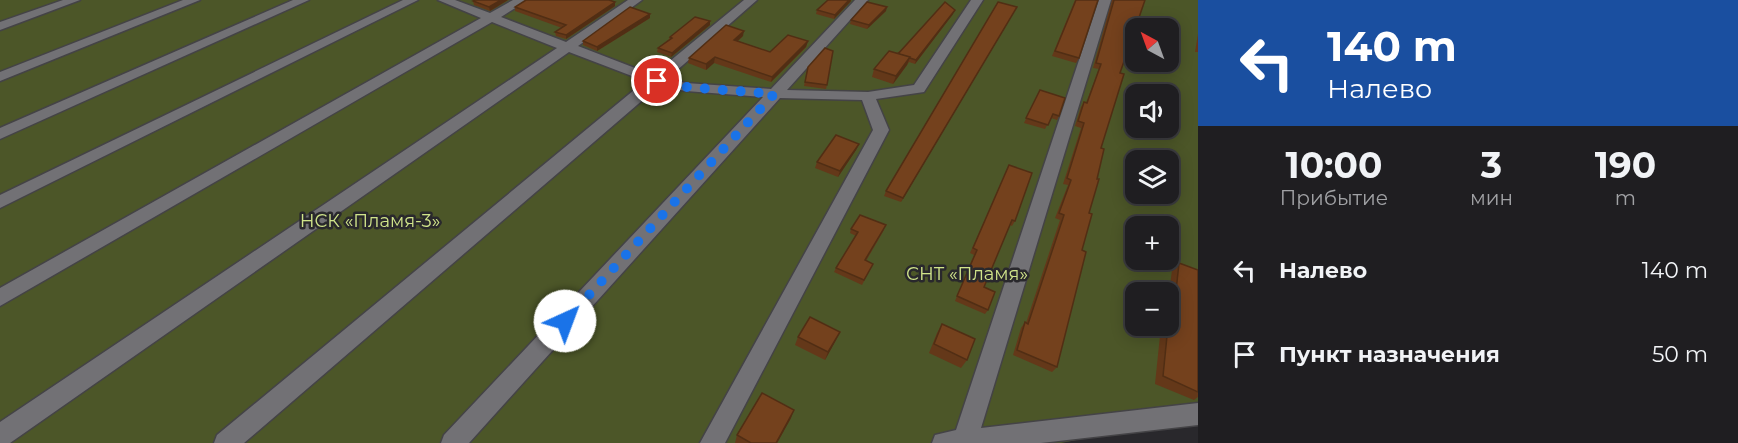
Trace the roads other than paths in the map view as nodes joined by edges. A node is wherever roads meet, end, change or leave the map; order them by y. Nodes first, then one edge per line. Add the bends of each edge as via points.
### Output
1 (74, 0) edge
2 (194, 0) edge
3 (303, 0) edge
4 (412, 0) edge
5 (444, 0) edge
6 (522, 0) edge
7 (636, 0) edge
8 (752, 0) edge
9 (862, 0) edge
10 (977, 0) edge
11 (1106, 0) edge
12 (491, 18) junction
13 (0, 26) edge
14 (565, 48) junction
15 (0, 76) edge
16 (657, 81) junction
17 (774, 94) junction
18 (868, 96) junction
19 (0, 134) edge
20 (0, 202) edge
21 (0, 298) edge
22 (1198, 414) edge
23 (0, 436) edge
24 (955, 441) edge
25 (226, 443) edge
26 (453, 443) edge
27 (712, 443) edge

1 - 13 street
2 - 15 street
3 - 19 street
4 - 20 street
5 - 12 street
6 - 12 street
7 - 14 street
8 - 16 street
9 - 17 street
10 - 18 street via 919,88
11 - 24 street
12 - 14 street
12 - 21 street
14 - 16 street
14 - 23 street
16 - 17 street
16 - 25 street
17 - 18 street
17 - 26 street
18 - 27 street via 881,130
22 - 24 street

